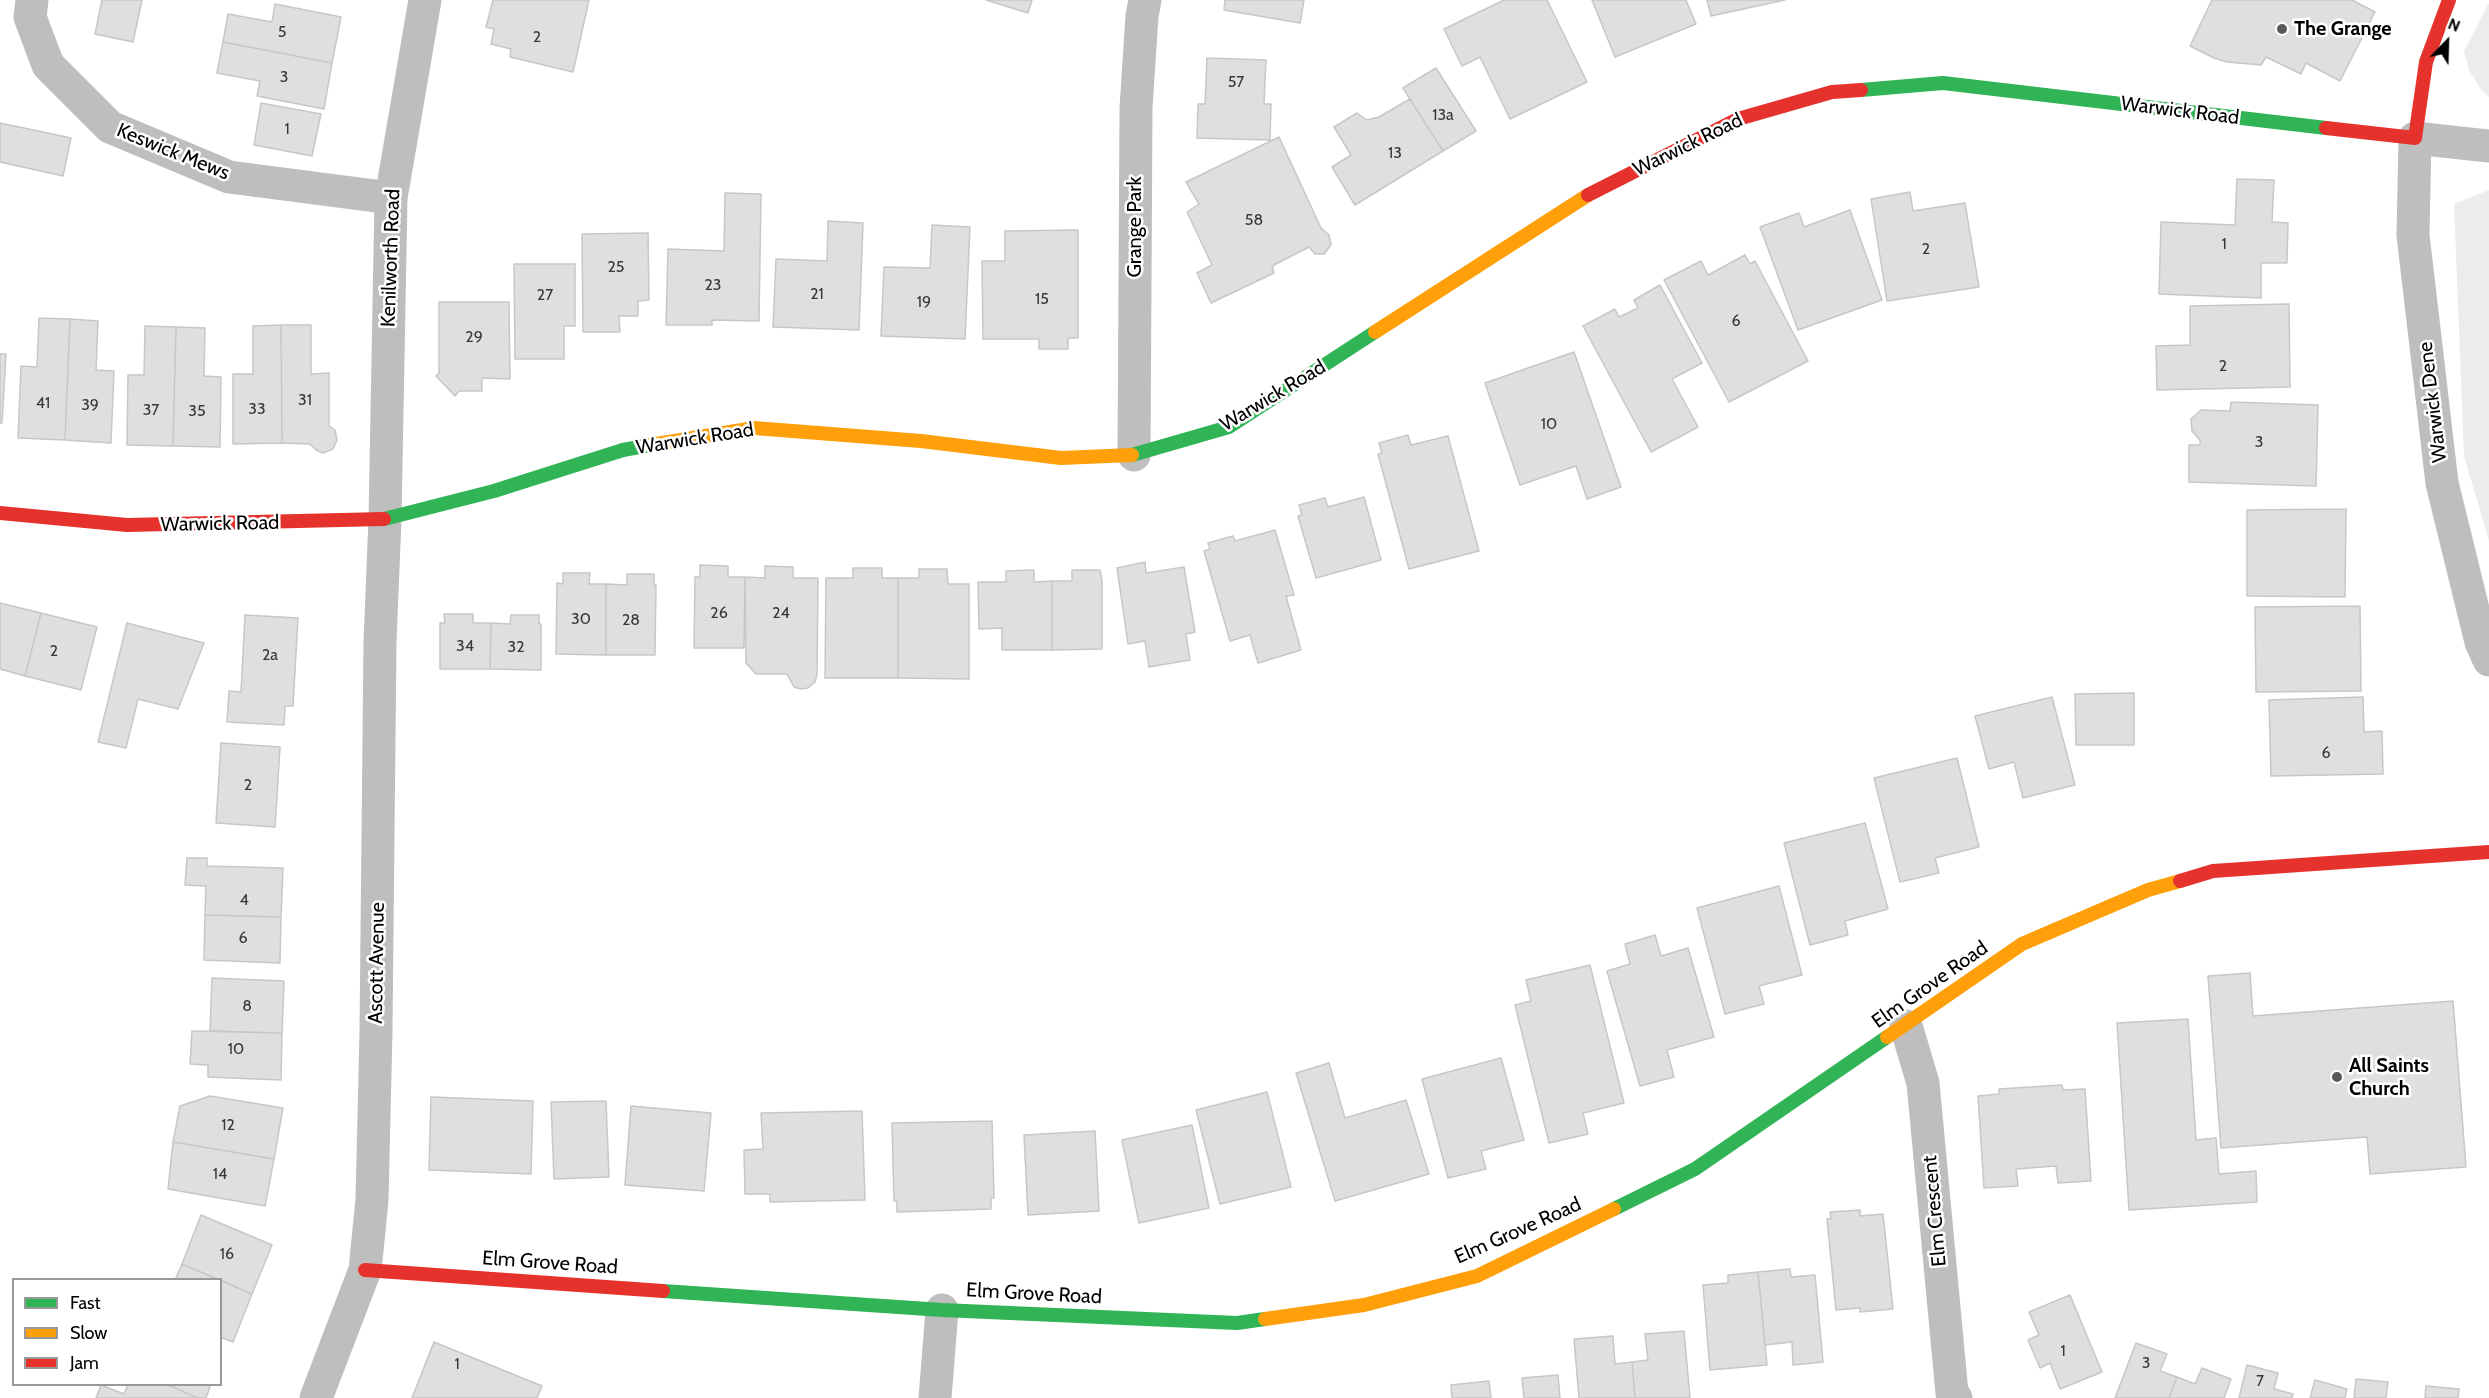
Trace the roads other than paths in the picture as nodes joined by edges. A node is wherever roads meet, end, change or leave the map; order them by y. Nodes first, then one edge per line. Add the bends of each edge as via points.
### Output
1 (32, 0) edge
2 (425, 0) edge
3 (1145, 0) edge
4 (2449, 0) edge
5 (2415, 138) junction
6 (2489, 146) edge
7 (391, 198) junction
8 (1134, 456) junction
9 (0, 513) edge
10 (386, 519) junction
11 (2489, 660) edge
12 (2489, 852) edge
13 (1906, 1026) junction
14 (365, 1270) junction
15 (942, 1310) junction
16 (316, 1398) edge
17 (935, 1398) edge
18 (1956, 1398) edge

1 - 7 street, Keswick Mews via 30,17 48,65 110,128 229,177
2 - 7 street, Kenilworth Road
3 - 8 street, Grange Park via 1136,108
4 - 5 street via 2426,62
5 - 6 street, Warwick Road
5 - 8 street, Warwick Road via 1943,83 1832,92 1738,119 1686,144 1591,194 1229,427
5 - 11 street, Warwick Dene via 2413,235 2442,483 2481,642
7 - 10 street, Kenilworth Road
8 - 10 street, Warwick Road via 1061,458 921,441 754,428 623,450 494,491
9 - 10 street, Warwick Road via 127,525
10 - 14 street, Ascott Avenue via 380,642 372,1200
12 - 13 street, Elm Grove Road via 2213,871 2181,880 2148,890 2022,944
13 - 15 street, Elm Grove Road via 1695,1169 1477,1276 1364,1305 1237,1323
13 - 18 street, Elm Crescent via 1923,1083 1952,1393
14 - 15 street, Elm Grove Road
14 - 16 street, Ascott Avenue
15 - 17 street

